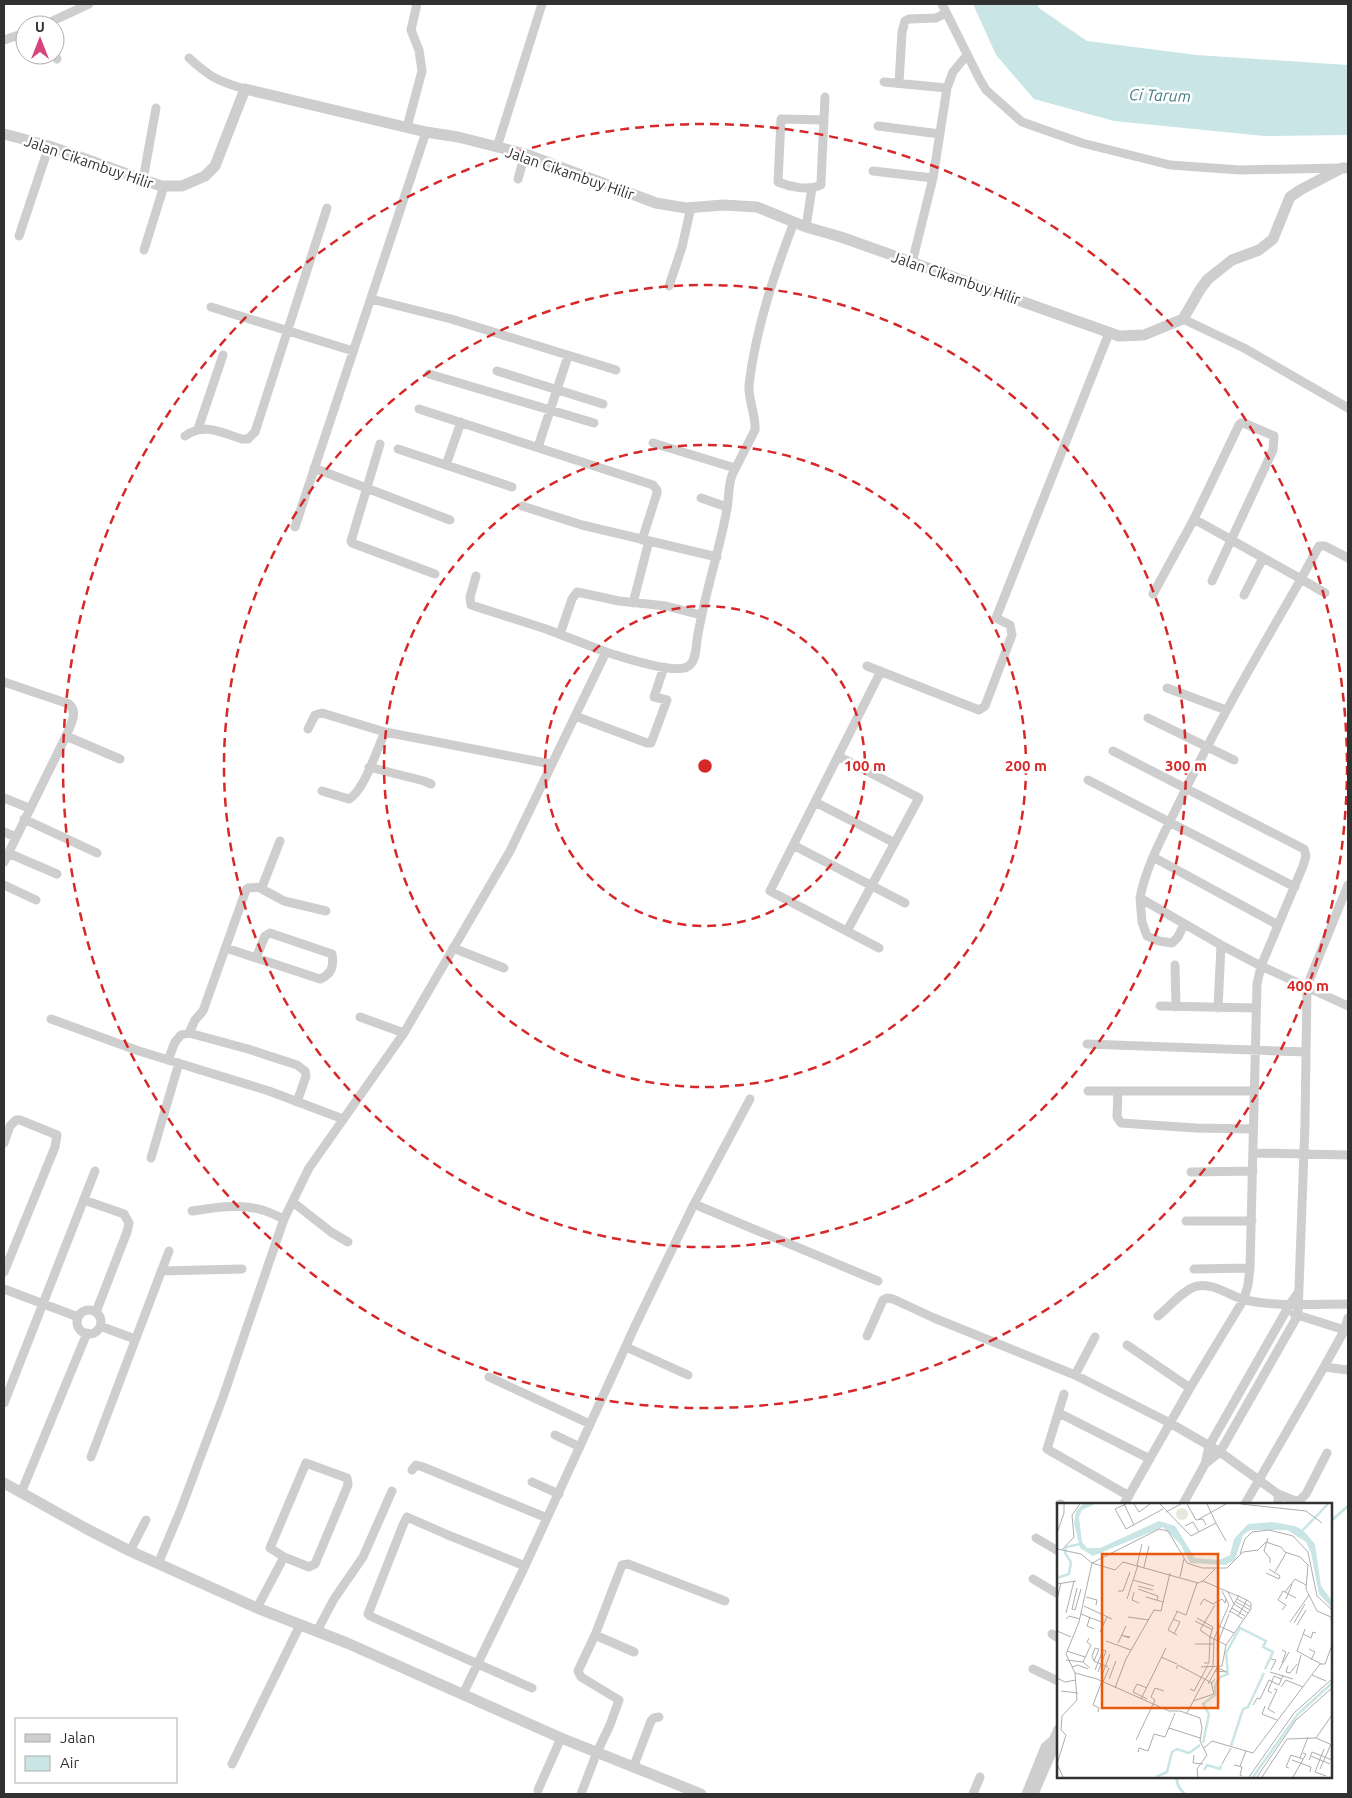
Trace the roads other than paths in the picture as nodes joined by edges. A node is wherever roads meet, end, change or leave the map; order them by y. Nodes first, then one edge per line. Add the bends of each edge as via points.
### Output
1 (89, 4) edge
2 (417, 4) edge
3 (542, 4) edge
4 (942, 4) edge
5 (946, 12) junction
6 (65, 15) edge
7 (967, 55) junction
8 (188, 58) dead end
9 (884, 82) dead end
10 (899, 83) junction
11 (947, 88) junction
12 (244, 89) junction
13 (825, 97) dead end
14 (156, 108) dead end
15 (824, 120) junction
16 (878, 126) dead end
17 (407, 127) junction
18 (426, 132) junction
19 (4, 134) edge
20 (940, 134) junction
21 (48, 146) junction
22 (497, 147) junction
23 (525, 154) junction
24 (1345, 168) edge
25 (873, 171) dead end
26 (933, 178) junction
27 (143, 180) junction
28 (518, 180) dead end
29 (164, 186) junction
30 (812, 188) junction
31 (691, 207) junction
32 (327, 208) dead end
33 (794, 222) junction
34 (806, 227) junction
35 (20, 236) dead end
36 (144, 250) dead end
37 (912, 263) junction
38 (669, 286) dead end
39 (371, 299) junction
40 (211, 307) dead end
41 (1186, 314) junction
42 (286, 332) junction
43 (1109, 333) junction
44 (353, 351) junction
45 (223, 355) dead end
46 (568, 356) junction
47 (616, 370) dead end
48 (498, 371) dead end
49 (429, 374) dead end
50 (557, 389) junction
51 (604, 404) dead end
52 (1348, 408) edge
53 (419, 409) dead end
54 (550, 409) junction
55 (461, 422) junction
56 (594, 423) dead end
57 (198, 428) junction
58 (185, 436) dead end
59 (653, 443) dead end
60 (380, 444) dead end
61 (538, 447) junction
62 (398, 450) dead end
63 (446, 465) junction
64 (314, 468) junction
65 (735, 468) junction
66 (512, 487) dead end
67 (366, 488) junction
68 (701, 498) dead end
69 (522, 506) dead end
70 (727, 507) junction
71 (1194, 519) junction
72 (450, 520) dead end
73 (295, 527) dead end
74 (646, 540) junction
75 (1231, 540) junction
76 (717, 558) junction
77 (1263, 558) junction
78 (1348, 558) edge
79 (435, 574) dead end
80 (476, 576) dead end
81 (1302, 580) junction
82 (1212, 581) dead end
83 (1325, 593) dead end
84 (1153, 594) dead end
85 (1244, 596) dead end
86 (632, 602) junction
87 (701, 615) junction
88 (560, 634) junction
89 (606, 652) junction
90 (867, 666) dead end
91 (664, 667) junction
92 (880, 671) junction
93 (4, 682) edge
94 (1167, 688) dead end
95 (1226, 710) junction
96 (575, 716) junction
97 (1148, 718) dead end
98 (308, 729) dead end
99 (385, 732) junction
100 (66, 736) junction
101 (1207, 747) junction
102 (1113, 750) dead end
103 (838, 756) junction
104 (120, 759) dead end
105 (1234, 760) dead end
106 (551, 764) junction
107 (369, 767) junction
108 (1088, 780) dead end
109 (431, 784) dead end
110 (1186, 788) junction
111 (322, 791) dead end
112 (4, 798) edge
113 (815, 802) junction
114 (29, 808) junction
115 (24, 819) junction
116 (1169, 823) junction
117 (4, 832) edge
118 (16, 837) junction
119 (280, 841) dead end
120 (895, 843) junction
121 (793, 845) junction
122 (8, 853) junction
123 (97, 853) dead end
124 (1153, 857) junction
125 (4, 862) edge
126 (57, 874) dead end
127 (1348, 885) edge
128 (4, 886) edge
129 (872, 886) junction
130 (1294, 887) junction
131 (260, 888) junction
132 (1140, 898) junction
133 (36, 900) dead end
134 (905, 903) dead end
135 (326, 911) dead end
136 (1184, 924) junction
137 (1278, 925) junction
138 (847, 931) junction
139 (1221, 945) junction
140 (226, 948) junction
141 (453, 948) junction
142 (879, 948) dead end
143 (256, 958) junction
144 (1175, 965) dead end
145 (1261, 966) junction
146 (504, 968) dead end
147 (1307, 986) junction
148 (1160, 1006) dead end
149 (1348, 1006) edge
150 (1176, 1007) junction
151 (1218, 1008) junction
152 (1256, 1008) junction
153 (360, 1017) dead end
154 (51, 1019) dead end
155 (189, 1033) junction
156 (404, 1033) junction
157 (1087, 1044) dead end
158 (1255, 1050) junction
159 (1306, 1052) junction
160 (168, 1060) junction
161 (179, 1063) junction
162 (1088, 1091) dead end
163 (1118, 1091) junction
164 (1253, 1092) junction
165 (750, 1099) dead end
166 (297, 1102) junction
167 (343, 1119) junction
168 (1253, 1129) junction
169 (4, 1143) edge
170 (1253, 1153) junction
171 (1304, 1154) junction
172 (1348, 1155) edge
173 (151, 1158) dead end
174 (95, 1171) dead end
175 (1253, 1171) junction
176 (1191, 1172) dead end
177 (84, 1200) junction
178 (294, 1202) junction
179 (694, 1204) junction
180 (192, 1211) dead end
181 (284, 1219) junction
182 (1186, 1221) dead end
183 (1252, 1221) junction
184 (348, 1242) dead end
185 (169, 1251) dead end
186 (1250, 1268) junction
187 (242, 1269) dead end
188 (1194, 1269) dead end
189 (161, 1271) junction
190 (4, 1272) edge
191 (878, 1281) dead end
192 (4, 1289) edge
193 (1298, 1293) junction
194 (1244, 1299) junction
195 (42, 1303) junction
196 (1300, 1304) junction
197 (1348, 1304) edge
198 (1288, 1308) junction
199 (96, 1312) junction
200 (1298, 1315) junction
201 (1158, 1316) dead end
202 (78, 1317) junction
203 (1348, 1318) edge
204 (100, 1326) junction
205 (1346, 1331) edge
206 (87, 1333) junction
207 (867, 1336) dead end
208 (1095, 1337) dead end
209 (135, 1339) junction
210 (1127, 1345) dead end
211 (626, 1347) junction
212 (1324, 1367) junction
213 (1348, 1370) edge
214 (1075, 1375) junction
215 (688, 1376) dead end
216 (489, 1377) dead end
217 (1190, 1388) junction
218 (1064, 1394) dead end
219 (4, 1403) edge
220 (1059, 1413) junction
221 (1170, 1423) junction
222 (590, 1424) junction
223 (555, 1435) dead end
224 (1209, 1446) junction
225 (580, 1447) junction
226 (1220, 1452) junction
227 (1327, 1453) dead end
228 (91, 1458) dead end
229 (1150, 1459) junction
230 (1205, 1464) junction
231 (412, 1470) dead end
232 (1259, 1480) junction
233 (532, 1482) dead end
234 (4, 1483) edge
235 (392, 1491) dead end
236 (21, 1493) junction
237 (559, 1494) junction
238 (1278, 1494) junction
239 (1129, 1496) junction
240 (1125, 1503) edge
241 (1184, 1503) edge
242 (1246, 1503) edge
243 (1278, 1503) edge
244 (548, 1518) junction
245 (146, 1520) dead end
246 (1036, 1538) dead end
247 (1057, 1550) edge
248 (130, 1552) junction
249 (283, 1558) junction
250 (158, 1564) junction
251 (526, 1566) junction
252 (1033, 1580) dead end
253 (1057, 1593) edge
254 (724, 1602) dead end
255 (258, 1608) junction
256 (300, 1625) junction
257 (317, 1632) junction
258 (596, 1635) junction
259 (634, 1652) dead end
260 (477, 1666) junction
261 (1033, 1669) dead end
262 (1057, 1681) edge
263 (532, 1688) dead end
264 (463, 1694) junction
265 (659, 1717) dead end
266 (1057, 1732) edge
267 (561, 1738) junction
268 (1053, 1740) junction
269 (597, 1752) junction
270 (232, 1764) dead end
271 (633, 1768) junction
272 (980, 1777) dead end
273 (538, 1790) dead end
274 (581, 1794) edge
275 (701, 1794) edge
276 (973, 1794) edge
277 (1026, 1794) edge
278 (1034, 1794) edge

1 - 6 street
2 - 17 street via 411,30 419,50 422,71
3 - 22 street
4 - 5 street
5 - 7 street
5 - 10 street via 936,18 905,21
7 - 11 street via 953,72
7 - 24 street via 986,90 1022,122 1082,142 1170,165 1240,170
8 - 12 street via 208,75
9 - 10 street
10 - 11 street
11 - 20 street
12 - 17 street, Jalan Cikambuy Hilir
12 - 29 street, Jalan Cikambuy Hilir via 218,159 210,171 190,184
13 - 15 street
14 - 27 street
15 - 30 street via 822,182
15 - 30 street via 781,119 774,179 787,186
16 - 20 street
17 - 18 street, Jalan Cikambuy Hilir
18 - 22 street, Jalan Cikambuy Hilir
18 - 39 street
19 - 21 street, Jalan Cikambuy Hilir
20 - 26 street
21 - 27 street, Jalan Cikambuy Hilir
21 - 35 street
22 - 23 street, Jalan Cikambuy Hilir
23 - 28 street
23 - 31 street, Jalan Cikambuy Hilir via 647,200
24 - 41 street via 1290,197 1273,239 1265,247 1232,260 1213,274
25 - 26 street
26 - 37 street
27 - 29 street, Jalan Cikambuy Hilir
29 - 36 street
30 - 34 street
31 - 33 street, Jalan Cikambuy Hilir via 757,208
31 - 38 street
32 - 42 street
33 - 34 street, Jalan Cikambuy Hilir
33 - 65 street via 772,279 753,362 749,387 755,430
34 - 37 street, Jalan Cikambuy Hilir
37 - 43 street, Jalan Cikambuy Hilir
39 - 44 street
39 - 46 street via 450,319
40 - 42 street
41 - 43 street, Jalan Cikambuy Hilir via 1144,334 1119,336
41 - 52 street
42 - 44 street
42 - 57 street via 252,436 242,439
43 - 92 street via 996,618 1010,625 1012,635 985,706 979,710
44 - 64 street
45 - 57 street
46 - 47 street
46 - 50 street
48 - 50 street
49 - 54 street
50 - 51 street
50 - 54 street
53 - 55 street
54 - 56 street
54 - 61 street
55 - 61 street
55 - 63 street
57 - 58 street
59 - 65 street
60 - 67 street
61 - 74 street via 655,487 657,493
62 - 63 street
63 - 66 street
64 - 67 street
64 - 73 street
65 - 70 street
67 - 72 street
67 - 79 street via 350,538 352,544
68 - 70 street
69 - 74 street
70 - 76 street
71 - 75 street
71 - 75 street via 1239,425 1246,424 1274,436 1273,450
71 - 84 street
74 - 76 street
74 - 86 street
75 - 77 street
75 - 82 street
76 - 87 street
77 - 81 street
77 - 85 street
78 - 81 street via 1319,546
80 - 88 street via 471,604
81 - 83 street
81 - 95 street
86 - 87 street
86 - 88 street via 576,592
87 - 91 street via 692,663 678,670
88 - 89 street
89 - 91 street
89 - 96 street
90 - 92 street
91 - 96 street via 654,697 667,700 651,743
92 - 103 street
93 - 100 street via 72,707 74,711
94 - 95 street
95 - 101 street
96 - 106 street
97 - 101 street
98 - 99 street via 318,713
99 - 106 street
99 - 107 street
100 - 104 street
100 - 114 street
101 - 105 street
101 - 110 street
102 - 110 street
103 - 113 street
103 - 120 street via 919,798
106 - 141 street via 510,850
107 - 109 street
107 - 111 street via 355,796 349,799
108 - 116 street
110 - 116 street
110 - 130 street via 1304,849 1306,856
112 - 114 street
113 - 120 street
113 - 121 street
114 - 115 street
115 - 118 street
115 - 123 street
116 - 124 street
116 - 130 street
117 - 118 street
118 - 122 street
119 - 131 street
120 - 129 street
121 - 129 street
121 - 138 street via 770,891
122 - 125 street
122 - 126 street
124 - 132 street
124 - 137 street
127 - 147 street
128 - 133 street
129 - 134 street
129 - 138 street
130 - 137 street
131 - 135 street via 284,901
131 - 140 street via 246,890
132 - 136 street
132 - 136 street via 1147,936 1172,943
136 - 139 street
137 - 145 street
138 - 142 street
139 - 145 street
139 - 151 street
140 - 143 street
140 - 155 street via 203,1011
141 - 146 street
141 - 156 street
143 - 143 street via 265,936 270,933 332,954 332,966 331,972 320,979
144 - 150 street
145 - 147 street
145 - 152 street
147 - 149 street
147 - 159 street
148 - 150 street
150 - 151 street
151 - 152 street
152 - 158 street
153 - 156 street
154 - 160 street
155 - 160 street via 181,1035 175,1042
155 - 166 street via 297,1065 306,1076
156 - 167 street
157 - 158 street
158 - 159 street
158 - 164 street
159 - 171 street
160 - 161 street
161 - 166 street
161 - 173 street
162 - 163 street
163 - 164 street
163 - 168 street via 1117,1117 1121,1123
164 - 168 street
165 - 179 street
166 - 167 street
167 - 178 street via 309,1168
168 - 170 street
169 - 190 street via 10,1126 16,1120 57,1135
170 - 171 street
170 - 175 street
171 - 172 street
171 - 193 street
174 - 177 street
175 - 176 street
175 - 183 street
177 - 195 street
177 - 199 street via 124,1214 129,1223
178 - 181 street
178 - 184 street
179 - 191 street
179 - 211 street
180 - 181 street via 252,1208
181 - 250 street via 224,1398
182 - 183 street
183 - 186 street
185 - 189 street
186 - 188 street
186 - 194 street
187 - 189 street
189 - 209 street
192 - 195 street
193 - 196 street
193 - 198 street
194 - 198 street
194 - 201 street via 1208,1286 1194,1286
194 - 217 street
195 - 202 street
195 - 219 street
196 - 197 street
196 - 198 street
196 - 200 street
198 - 200 street
198 - 224 street
199 - 202 street via 84,1311
199 - 204 street via 101,1318
200 - 205 street
200 - 226 street
202 - 206 street via 80,1329
203 - 205 street
204 - 206 street via 95,1332
204 - 209 street
205 - 212 street
206 - 236 street
207 - 214 street via 880,1303 889,1298
208 - 214 street
209 - 228 street
210 - 217 street
211 - 215 street
211 - 222 street
212 - 213 street
212 - 232 street
214 - 221 street
216 - 222 street
217 - 221 street
218 - 220 street
220 - 229 street
220 - 239 street via 1048,1450
221 - 224 street
221 - 229 street
222 - 225 street
223 - 225 street
224 - 226 street
224 - 230 street
225 - 237 street
226 - 230 street
226 - 232 street
227 - 238 street via 1303,1498 1297,1501
229 - 239 street
230 - 241 street
231 - 244 street via 416,1465 426,1468
232 - 238 street
232 - 242 street
233 - 237 street
234 - 236 street
235 - 257 street via 363,1557 334,1599
236 - 248 street
237 - 244 street
238 - 243 street
239 - 240 street
244 - 251 street
245 - 248 street
246 - 247 street
248 - 250 street
249 - 249 street via 307,1567 313,1566 348,1485 347,1478 306,1463 270,1546
249 - 255 street
250 - 255 street
251 - 260 street
251 - 260 street via 406,1518 369,1615
252 - 253 street
254 - 258 street via 626,1564 621,1568
255 - 256 street
256 - 257 street
256 - 270 street
257 - 264 street
258 - 259 street
258 - 269 street via 579,1675 619,1700
260 - 263 street
260 - 264 street
261 - 262 street
264 - 267 street
265 - 271 street via 651,1721
266 - 268 street
267 - 269 street
267 - 273 street
268 - 277 street via 1045,1748
268 - 278 street via 1054,1748
269 - 271 street
269 - 274 street
271 - 275 street
272 - 276 street

